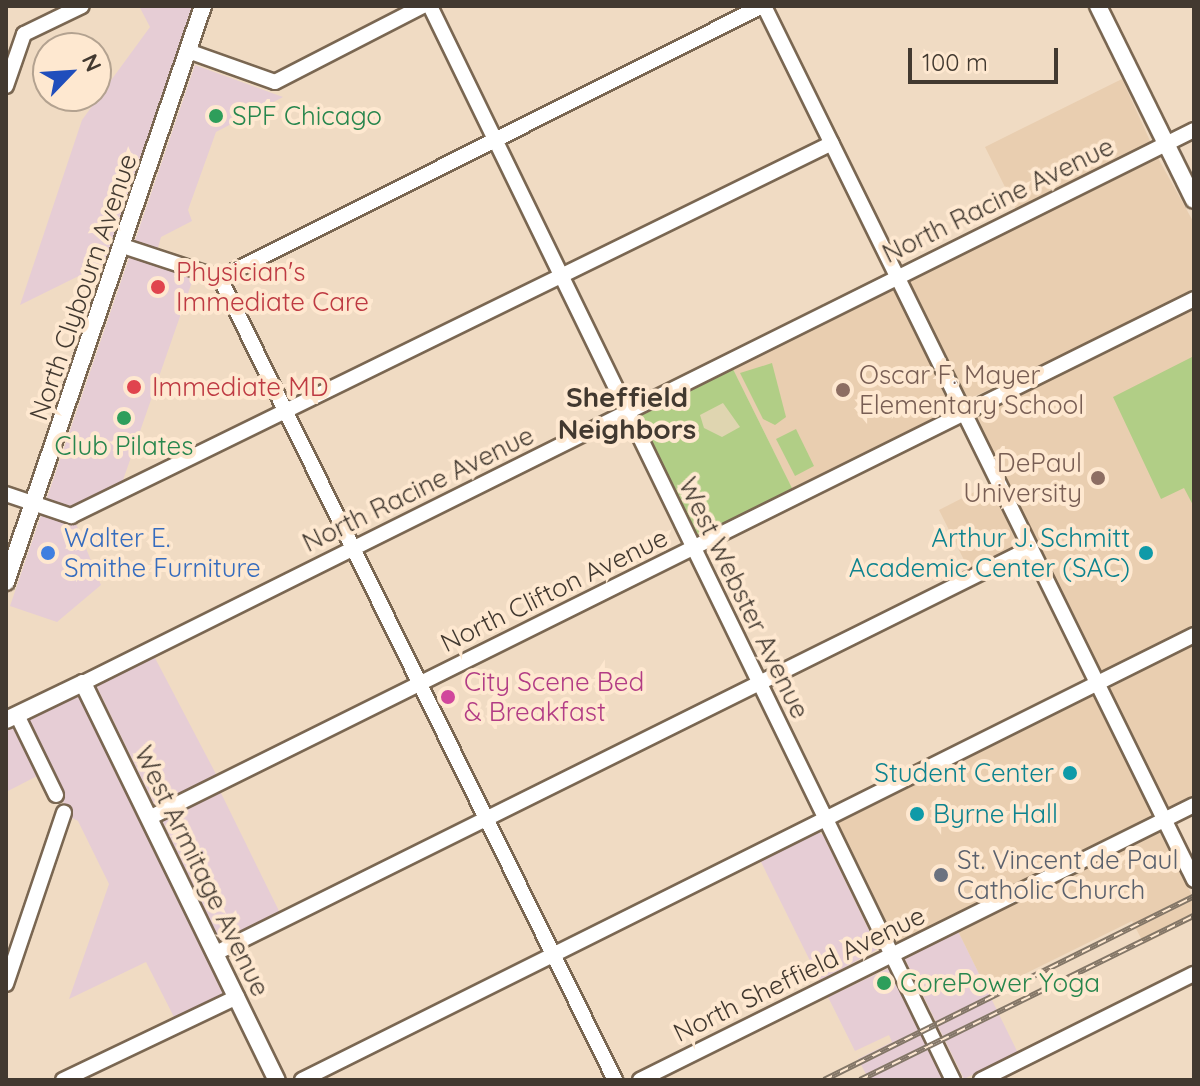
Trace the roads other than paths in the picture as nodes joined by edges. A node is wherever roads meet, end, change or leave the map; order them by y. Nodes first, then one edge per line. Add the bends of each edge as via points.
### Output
1 (82, 6) edge
2 (203, 6) edge
3 (423, 6) edge
4 (430, 6) edge
5 (763, 6) edge
6 (1098, 6) edge
7 (188, 51) junction
8 (6, 86) edge
9 (1194, 130) edge
10 (495, 140) junction
11 (832, 143) junction
12 (1166, 144) junction
13 (1194, 200) edge
14 (123, 246) junction
15 (560, 275) junction
16 (898, 277) junction
17 (220, 278) junction
18 (1194, 299) edge
19 (286, 410) junction
20 (626, 412) junction
21 (965, 413) junction
22 (6, 494) edge
23 (33, 503) junction
24 (353, 548) junction
25 (693, 548) junction
26 (1031, 548) junction
27 (6, 582) edge
28 (1194, 635) edge
29 (83, 683) junction
30 (1097, 683) junction
31 (420, 684) junction
32 (759, 684) junction
33 (12, 718) edge
34 (56, 795) dead end
35 (1194, 805) edge
36 (64, 813) dead end
37 (149, 818) junction
38 (486, 818) junction
39 (825, 819) junction
40 (1164, 819) junction
41 (1194, 880) edge
42 (216, 953) junction
43 (553, 955) junction
44 (892, 955) junction
45 (1194, 974) edge
46 (6, 984) edge
47 (237, 997) junction
48 (63, 1080) edge
49 (277, 1080) edge
50 (302, 1080) edge
51 (615, 1080) edge
52 (640, 1080) edge
53 (953, 1080) edge
54 (981, 1080) edge

1 - 8 street via 24,34
2 - 7 main road, North Clybourn Avenue
3 - 7 street via 275,82
4 - 10 street, West Webster Avenue
5 - 10 street
5 - 11 street
6 - 12 main road
7 - 14 main road, North Clybourn Avenue
9 - 12 street, North Racine Avenue
10 - 15 street, West Webster Avenue
10 - 17 street
11 - 15 street
11 - 16 street
12 - 13 main road
12 - 16 street, North Racine Avenue
14 - 17 street
14 - 23 main road, North Clybourn Avenue
15 - 19 street
15 - 20 street, West Webster Avenue
16 - 20 street, North Racine Avenue
16 - 21 street
17 - 19 street
18 - 21 street, North Clifton Avenue
19 - 23 street via 71,516
19 - 24 street
20 - 24 street, North Racine Avenue
20 - 25 street, West Webster Avenue
21 - 25 street, North Clifton Avenue
21 - 26 street
22 - 23 street
23 - 27 main road, North Clybourn Avenue
24 - 29 street, North Racine Avenue
24 - 31 street
25 - 31 street, North Clifton Avenue
25 - 32 street, West Webster Avenue
26 - 30 street
26 - 32 street
28 - 30 street
29 - 33 main road, North Racine Avenue
29 - 37 main road, West Armitage Avenue
30 - 39 street
30 - 40 street
31 - 37 street, North Clifton Avenue
31 - 38 street
32 - 38 street
32 - 39 street, West Webster Avenue
33 - 34 street
35 - 40 street, North Sheffield Avenue
36 - 46 street
37 - 42 main road, West Armitage Avenue
38 - 42 street
38 - 43 street
39 - 43 street
39 - 44 street, West Webster Avenue
40 - 41 street
40 - 44 street, North Sheffield Avenue
42 - 47 main road, West Armitage Avenue
43 - 50 street
43 - 51 street
44 - 52 street, North Sheffield Avenue
44 - 53 street, West Webster Avenue
45 - 54 street
47 - 48 street
47 - 49 main road, West Armitage Avenue

